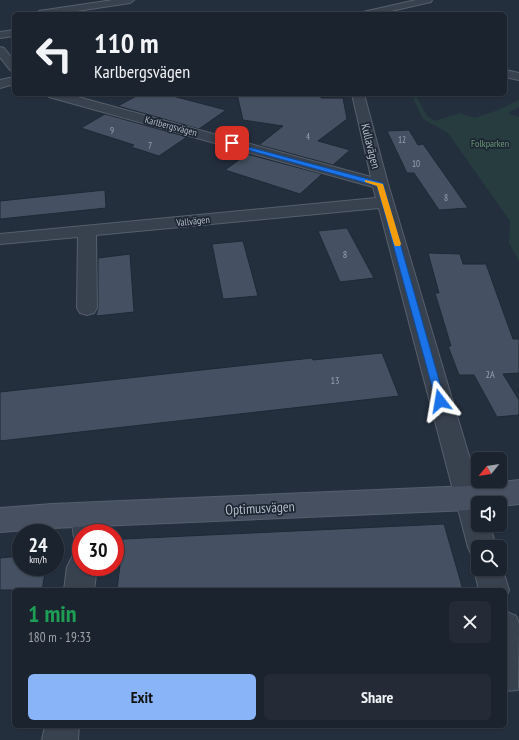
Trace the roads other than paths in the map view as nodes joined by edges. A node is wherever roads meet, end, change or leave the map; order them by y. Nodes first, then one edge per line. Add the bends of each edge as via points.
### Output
1 (130, 0) edge
2 (428, 0) edge
3 (52, 12) edge
4 (375, 12) edge
5 (12, 33) edge
6 (1, 35) edge
7 (0, 50) edge
8 (12, 65) edge
9 (507, 74) edge
10 (519, 77) edge
11 (12, 81) edge
12 (0, 84) edge
13 (60, 96) edge
14 (359, 96) edge
15 (383, 193) junction
16 (87, 231) junction
17 (0, 239) edge
18 (88, 308) dead end
19 (519, 492) edge
20 (469, 498) junction
21 (0, 520) edge
22 (87, 524) edge
23 (480, 540) edge
24 (81, 576) edge
25 (491, 576) edge
26 (79, 588) edge
27 (494, 588) edge
28 (507, 641) edge
29 (512, 675) edge
30 (62, 728) edge
31 (60, 740) edge

1 - 3 street
2 - 4 street
5 - 6 street
7 - 8 street
9 - 10 street
11 - 12 street
13 - 15 street, Karlbergsvägen
14 - 15 street, Kullavägen
15 - 16 street, Vallvägen
15 - 20 street, Kullavägen
16 - 17 street, Vallvägen
16 - 18 street
19 - 20 street, Optimusvägen
20 - 22 street, Optimusvägen
20 - 23 street, Kullavägen
21 - 22 street, Optimusvägen via 52,516
24 - 26 street
25 - 27 street
28 - 29 street
30 - 31 street

